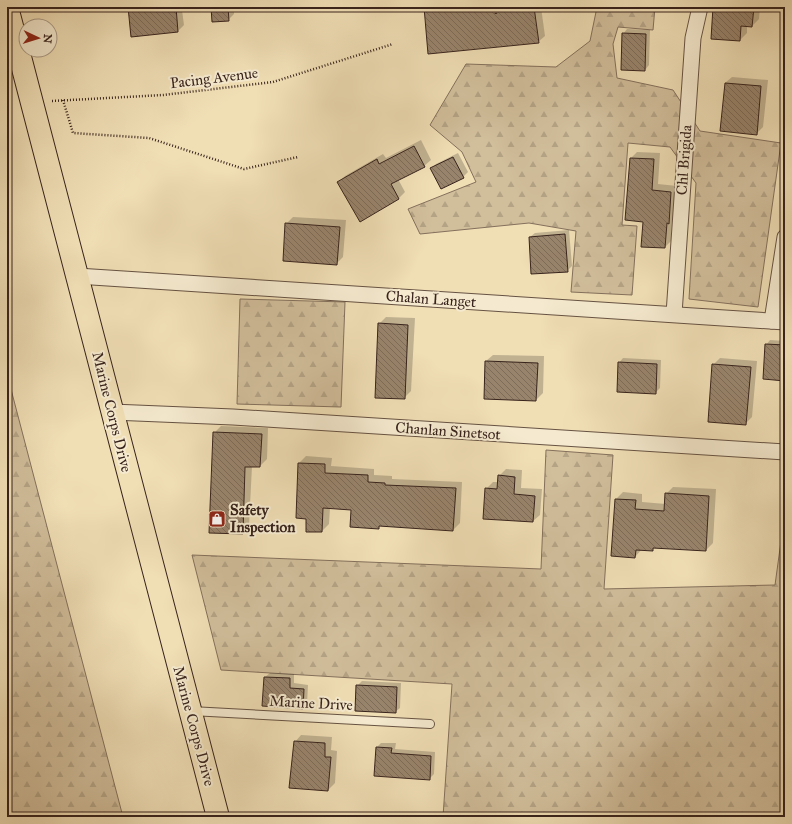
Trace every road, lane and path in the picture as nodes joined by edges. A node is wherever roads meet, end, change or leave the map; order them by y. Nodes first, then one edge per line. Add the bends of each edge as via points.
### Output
1 (7, 7) edge
2 (495, 7) edge
3 (700, 7) edge
4 (496, 14) dead end
5 (393, 44) dead end
6 (63, 100) junction
7 (32, 102) junction
8 (298, 157) dead end
9 (785, 237) edge
10 (77, 276) junction
11 (674, 314) junction
12 (778, 321) edge
13 (112, 412) junction
14 (785, 452) edge
15 (190, 711) junction
16 (430, 724) dead end
17 (218, 817) edge

1 - 7 main road, Marine Corps Drive
2 - 4 path
3 - 11 street, Chl Brigida via 693,38
5 - 6 path, Pacing Avenue via 273,82 163,94
6 - 7 path, Pacing Avenue
6 - 8 path via 73,133 149,138 244,169
7 - 10 main road, Marine Corps Drive
9 - 12 street
10 - 11 street, Chalan Langet
10 - 13 main road, Marine Corps Drive
11 - 12 street, Chalan Langet
13 - 14 street, Chanlan Sinetsot
13 - 15 main road, Marine Corps Drive
15 - 16 lane, Marine Drive
15 - 17 main road, Marine Corps Drive

